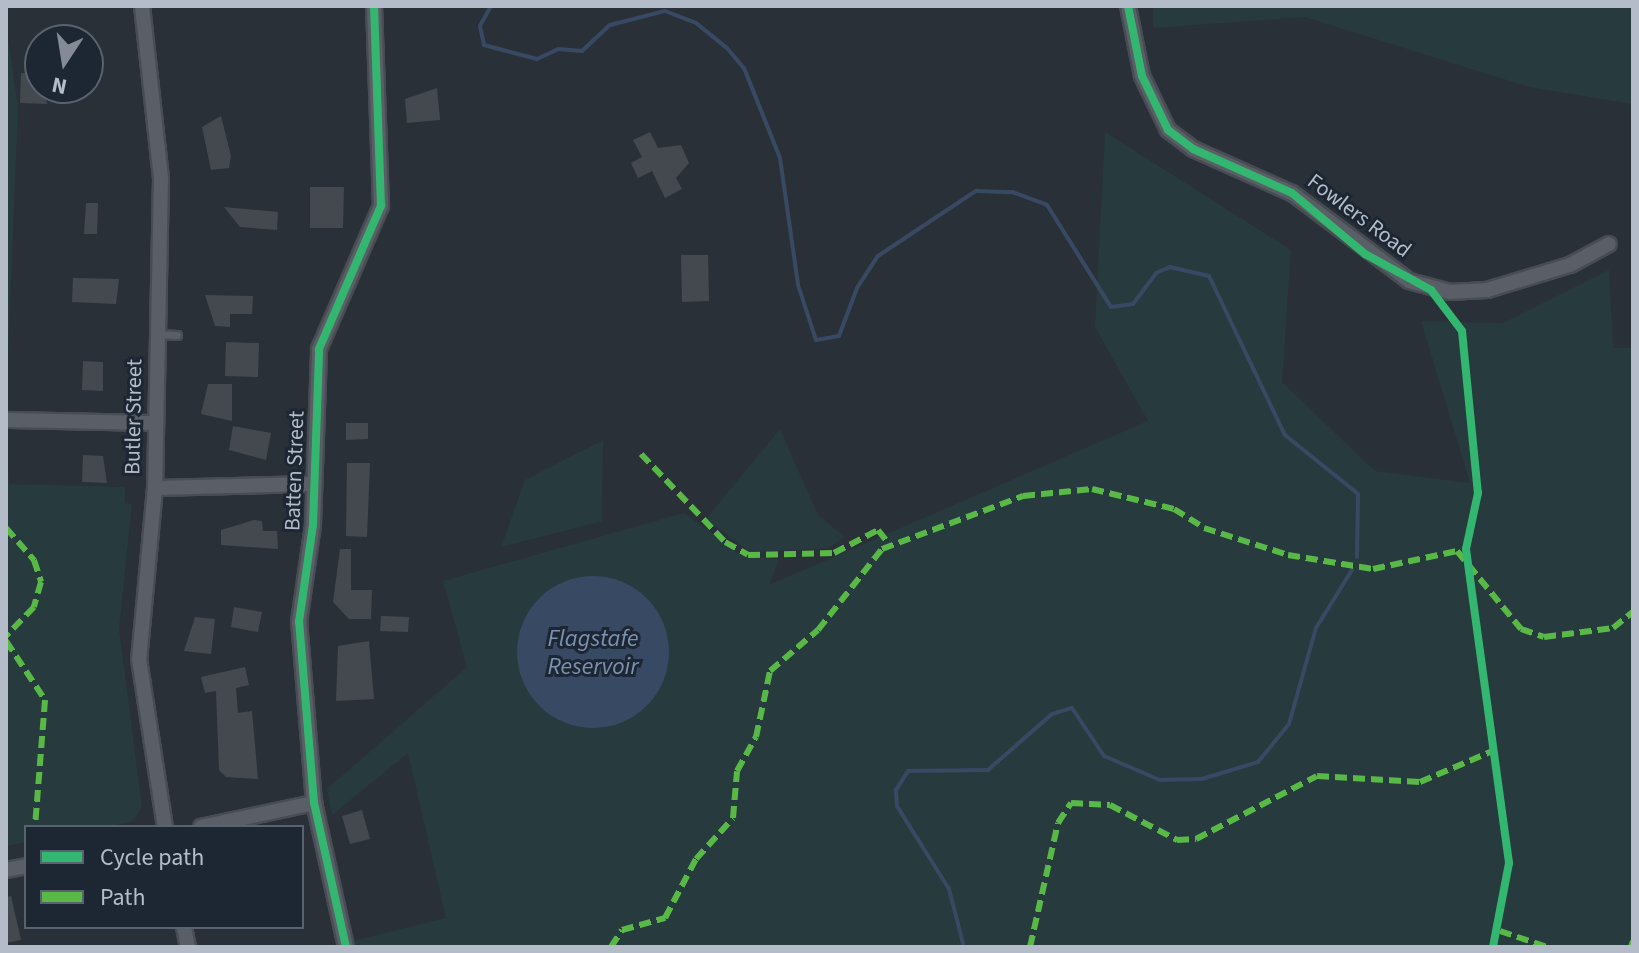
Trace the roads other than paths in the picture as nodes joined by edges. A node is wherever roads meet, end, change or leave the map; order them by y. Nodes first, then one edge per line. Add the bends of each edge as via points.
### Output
1 (142, 6) edge
2 (374, 6) edge
3 (1128, 6) edge
4 (1609, 244) dead end
5 (158, 334) junction
6 (177, 335) dead end
7 (6, 420) edge
8 (155, 423) junction
9 (312, 484) junction
10 (155, 488) junction
11 (314, 803) junction
12 (165, 825) edge
13 (210, 825) edge
14 (346, 947) edge

1 - 5 street, Butler Street via 161,178
2 - 9 street, Batten Street via 381,206 323,331
3 - 4 street, Fowlers Road via 1142,76 1168,130 1193,149 1292,193 1409,281 1450,292 1487,290 1570,265
5 - 6 lane
5 - 8 street, Butler Street
7 - 8 street
8 - 10 street, Butler Street
9 - 10 street
9 - 11 street, Batten Street via 299,641
10 - 12 street, Butler Street via 139,659
11 - 13 street
11 - 14 street, Batten Street

